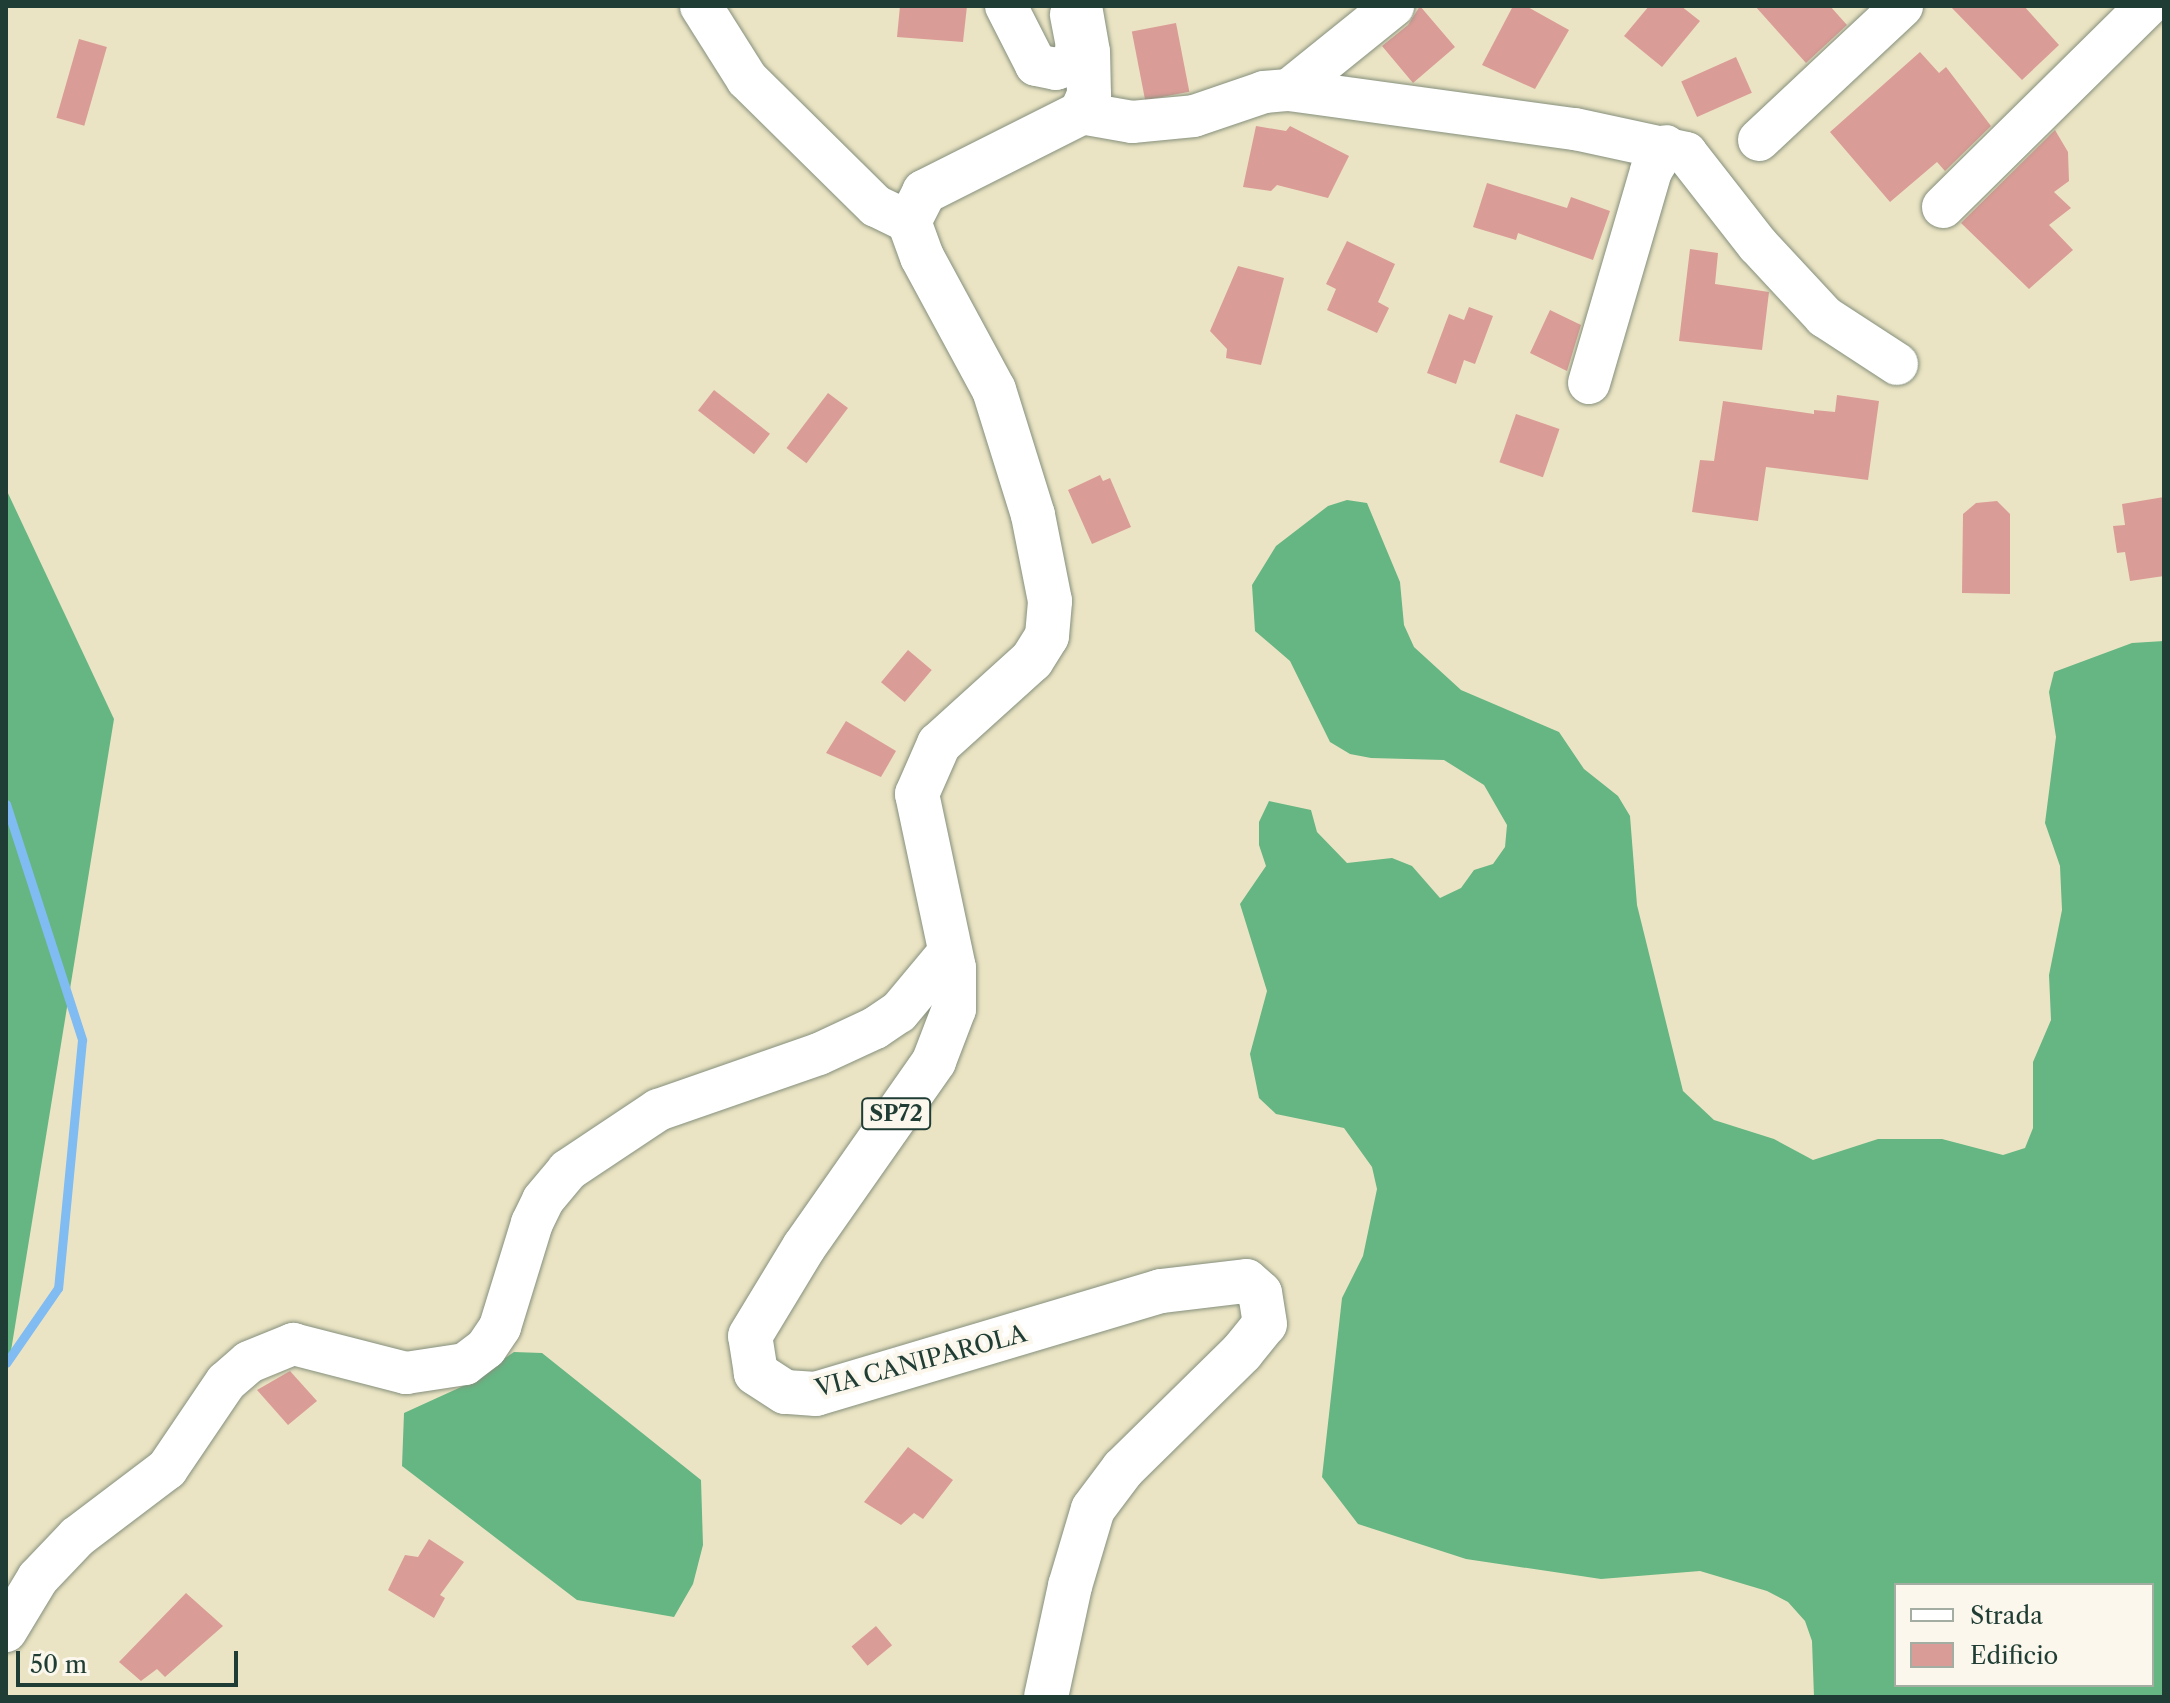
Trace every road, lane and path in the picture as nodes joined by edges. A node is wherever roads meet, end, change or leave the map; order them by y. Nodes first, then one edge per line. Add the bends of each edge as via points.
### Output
1 (701, 6) edge
2 (742, 6) edge
3 (1006, 6) edge
4 (1069, 6) edge
5 (1080, 6) edge
6 (1393, 6) edge
7 (1902, 6) edge
8 (2147, 6) edge
9 (1289, 90) junction
10 (1081, 113) junction
11 (1759, 140) dead end
12 (1666, 146) junction
13 (1943, 207) dead end
14 (911, 213) junction
15 (1897, 364) dead end
16 (1589, 383) dead end
17 (950, 951) junction
18 (6, 1631) edge
19 (1046, 1697) edge

1 - 14 street via 747,79 876,206
2 - 14 street via 740,14 760,51 833,137 895,203
3 - 4 street via 1036,65 1064,70 1073,63 1077,46
5 - 10 main road via 1089,66 1089,95
6 - 9 street
7 - 11 street via 1780,126
8 - 13 street
9 - 10 street via 1264,92 1194,116 1132,122
9 - 12 street
10 - 14 main road via 951,176
12 - 15 street via 1694,162 1758,245 1825,317
12 - 16 street via 1651,171
14 - 17 main road, VIA CANIPAROLA / SP72 via 917,247 994,390 1033,515 1050,601 1047,636 1032,660 952,729 925,766 917,794 920,818
17 - 18 street via 899,1012 875,1028 819,1054 658,1110 568,1170 532,1223 500,1327 486,1348 465,1364 406,1373 293,1344 249,1362 226,1382 167,1469 77,1537 38,1578
17 - 19 main road, VIA CANIPAROLA / SP72 via 956,990 946,1037 761,1312 750,1336 756,1373 785,1392 816,1394 1161,1291 1219,1281 1246,1281 1260,1293 1265,1310 1265,1324 1242,1352 1123,1469 1093,1509

